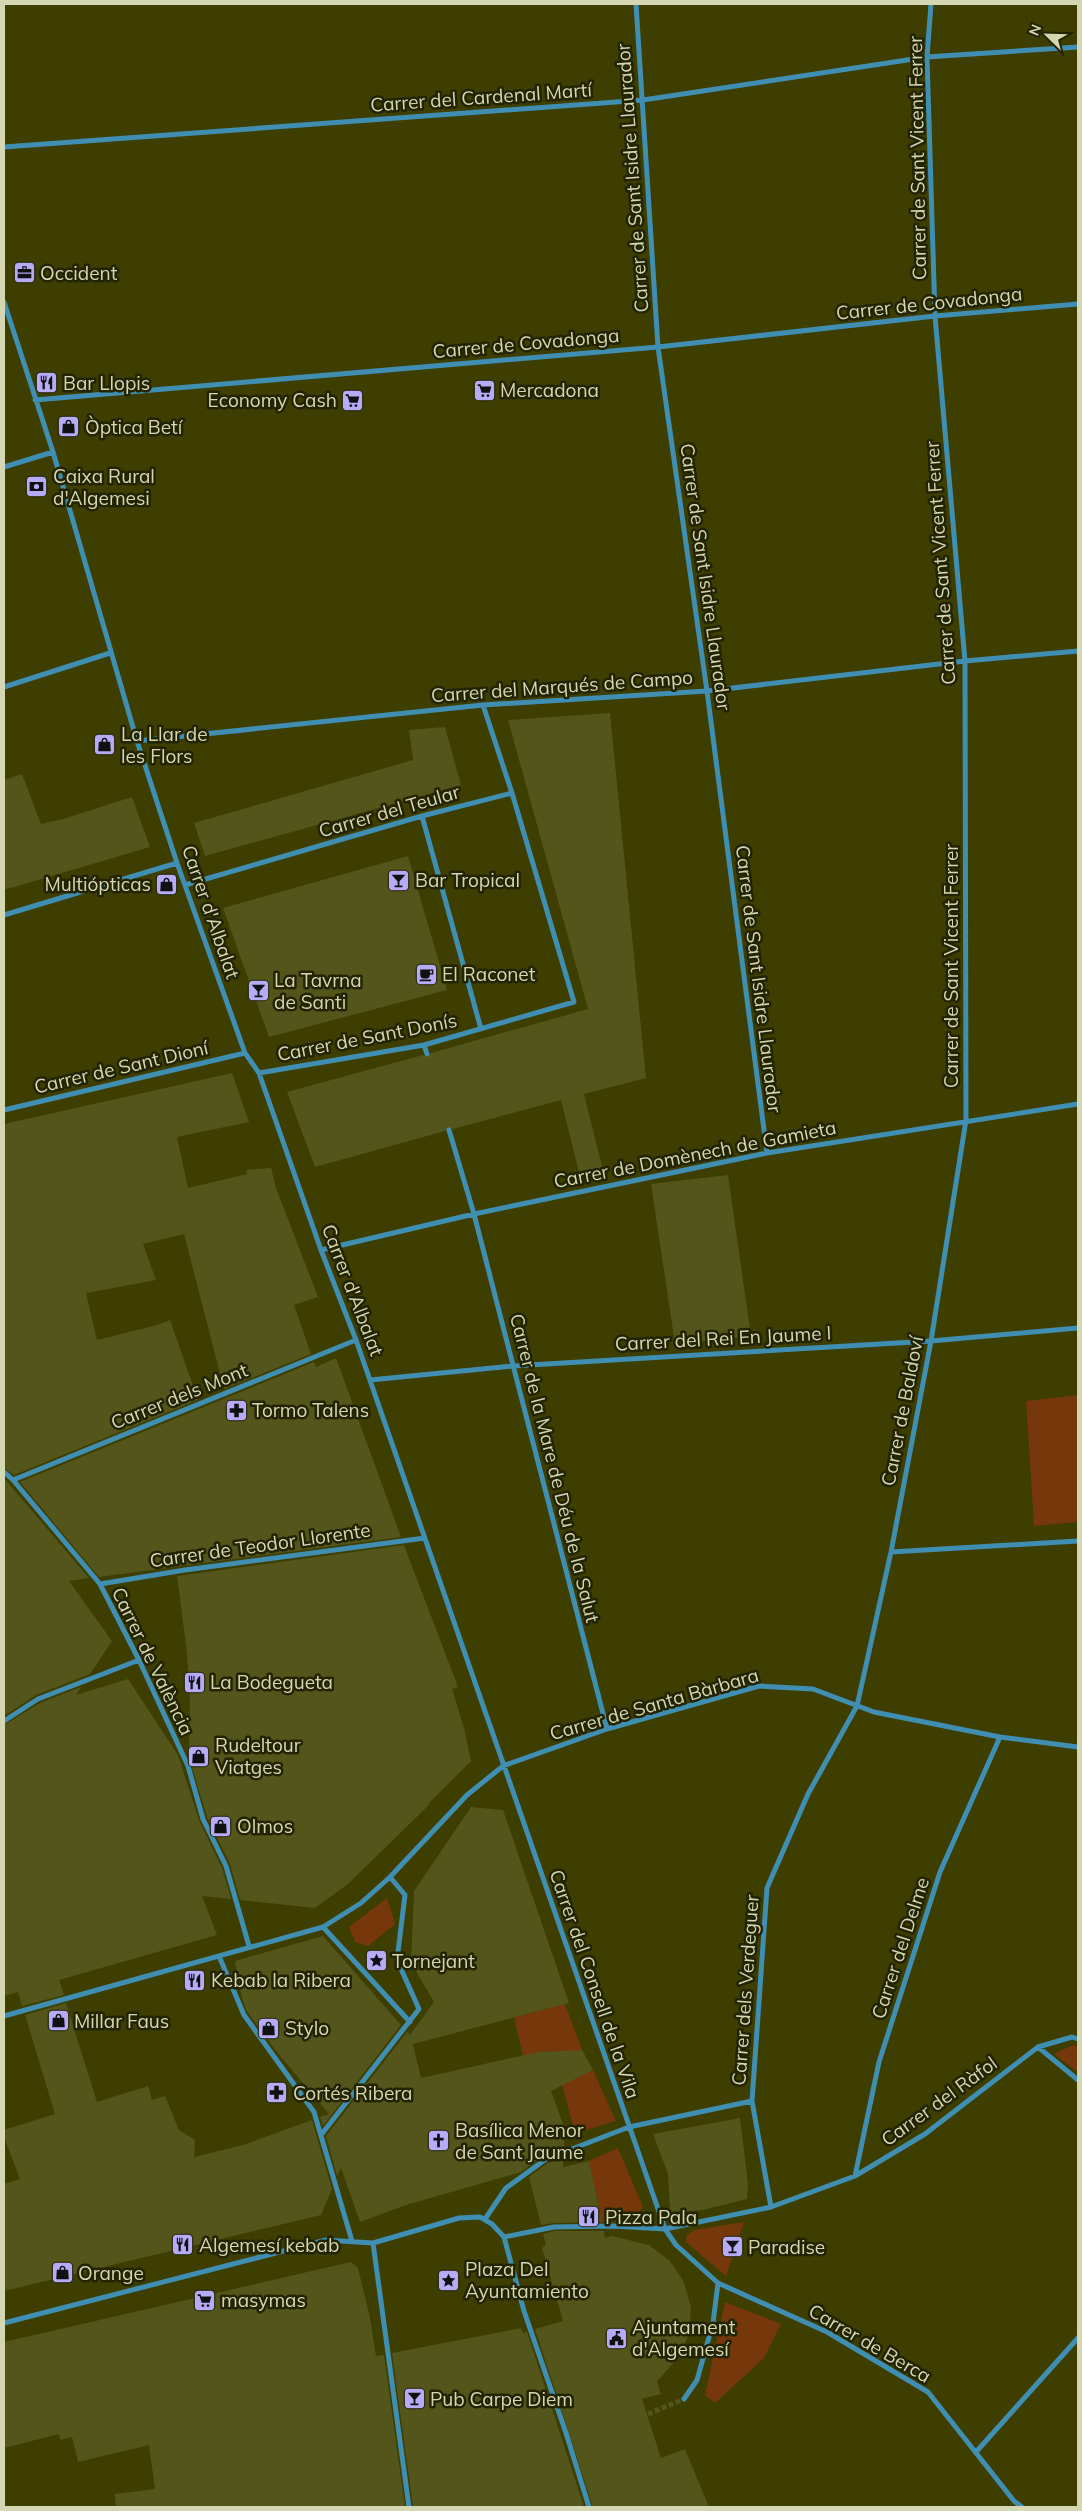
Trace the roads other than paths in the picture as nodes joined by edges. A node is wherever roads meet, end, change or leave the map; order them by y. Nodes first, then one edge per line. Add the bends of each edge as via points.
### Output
1 (636, 4) edge
2 (931, 4) edge
3 (1078, 47) edge
4 (927, 57) junction
5 (642, 100) junction
6 (4, 147) edge
7 (4, 302) edge
8 (1078, 304) edge
9 (935, 316) junction
10 (658, 347) junction
11 (35, 400) junction
12 (53, 452) junction
13 (4, 467) edge
14 (1078, 651) edge
15 (110, 653) junction
16 (965, 661) junction
17 (4, 687) edge
18 (708, 691) junction
19 (483, 705) junction
20 (137, 741) junction
21 (512, 793) junction
22 (422, 816) junction
23 (177, 863) junction
24 (185, 885) junction
25 (4, 915) edge
26 (481, 1029) junction
27 (424, 1045) junction
28 (245, 1053) junction
29 (427, 1054) tunnel mouth
30 (259, 1073) junction
31 (1078, 1104) edge
32 (4, 1110) edge
33 (966, 1120) junction
34 (449, 1130) tunnel mouth
35 (766, 1153) junction
36 (474, 1214) junction
37 (321, 1250) junction
38 (1078, 1328) edge
39 (356, 1340) junction
40 (931, 1341) junction
41 (513, 1366) junction
42 (370, 1380) junction
43 (4, 1472) edge
44 (13, 1480) junction
45 (425, 1538) junction
46 (1078, 1541) edge
47 (891, 1552) junction
48 (100, 1584) junction
49 (139, 1660) junction
50 (857, 1706) junction
51 (4, 1721) edge
52 (607, 1729) junction
53 (1000, 1737) junction
54 (499, 1747) joint
55 (1078, 1747) edge
56 (503, 1766) junction
57 (390, 1877) junction
58 (323, 1927) junction
59 (249, 1946) junction
60 (219, 1956) junction
61 (4, 2016) edge
62 (410, 2022) junction
63 (1078, 2039) edge
64 (1038, 2047) junction
65 (1078, 2080) edge
66 (752, 2101) junction
67 (629, 2128) junction
68 (322, 2135) junction
69 (855, 2176) junction
70 (770, 2206) junction
71 (485, 2219) junction
72 (665, 2229) junction
73 (504, 2237) junction
74 (352, 2241) junction
75 (374, 2243) junction
76 (718, 2283) junction
77 (4, 2322) edge
78 (1078, 2338) edge
79 (684, 2399) tunnel mouth
80 (976, 2452) junction
81 (409, 2507) edge
82 (589, 2507) edge
83 (1022, 2507) edge

1 - 5 street, Carrer de Sant Isidre Llaurador
2 - 4 street, Carrer de Sant Vicent Ferrer
3 - 4 street, Carrer del Cardenal Martí
4 - 5 street, Carrer del Cardenal Martí
4 - 9 street, Carrer de Sant Vicent Ferrer
5 - 6 street, Carrer del Cardenal Martí
5 - 10 street, Carrer de Sant Isidre Llaurador
7 - 11 street, Carrer d'Albalat
8 - 9 street, Carrer de Covadonga
9 - 10 street, Carrer de Covadonga
9 - 16 street, Carrer de Sant Vicent Ferrer
10 - 11 street, Carrer de Covadonga
10 - 18 street, Carrer de Sant Isidre Llaurador
11 - 12 street, Carrer d'Albalat
12 - 13 street
12 - 15 street, Carrer d'Albalat
14 - 16 street, Carrer del Marqués de Campo
15 - 17 street
15 - 20 street, Carrer d'Albalat
16 - 18 street, Carrer del Marqués de Campo
16 - 33 street, Carrer de Sant Vicent Ferrer
18 - 19 street, Carrer del Marqués de Campo
18 - 35 street, Carrer de Sant Isidre Llaurador
19 - 20 street, Carrer del Marqués de Campo
19 - 21 street
20 - 23 street, Carrer d'Albalat
21 - 22 street, Carrer del Teular
21 - 26 street, Carrer de Sant Donís via 574,1002
22 - 24 street, Carrer del Teular
22 - 26 street
23 - 24 street, Carrer d'Albalat
23 - 25 street
24 - 28 street, Carrer d'Albalat
26 - 27 street, Carrer de Sant Donís
27 - 29 street
27 - 30 street, Carrer de Sant Donís
28 - 30 street, Carrer d'Albalat
28 - 32 street, Carrer de Sant Dioní
30 - 37 street, Carrer d'Albalat
31 - 33 street, Carrer de Domènech de Gamieta
33 - 35 street, Carrer de Domènech de Gamieta
33 - 40 street, Carrer de Baldoví
34 - 36 street, Carrer de la Mare de Déu de la Salut
35 - 36 street, Carrer de Domènech de Gamieta
36 - 37 street, Carrer de Domènech de Gamieta
36 - 41 street, Carrer de la Mare de Déu de la Salut
37 - 39 street, Carrer d'Albalat
38 - 40 street, Carrer del Rei En Jaume I
39 - 42 street, Carrer d'Albalat
39 - 44 street, Carrer dels Mont
40 - 41 street, Carrer del Rei En Jaume I
40 - 47 street, Carrer de Baldoví
41 - 42 street, Carrer del Rei En Jaume I
41 - 52 street, Carrer de la Mare de Déu de la Salut
42 - 45 street, Carrer d'Albalat
43 - 44 street, Carrer de València
44 - 48 street, Carrer de València
45 - 48 street, Carrer de Teodor Llorente
45 - 54 street, Carrer d'Albalat
46 - 47 street
47 - 50 street, Carrer de Baldoví
48 - 49 street, Carrer de València
49 - 51 street via 38,1699
49 - 59 street, Carrer de València via 188,1766 203,1819 226,1866
50 - 52 street, Carrer de Santa Bàrbara via 813,1689 759,1686
50 - 53 street, Carrer de Santa Bàrbara
50 - 66 street, Carrer dels Verdeguer via 808,1794 767,1888
52 - 56 street, Carrer de Santa Bàrbara
53 - 55 street, Carrer de Santa Bàrbara
53 - 69 street, Carrer del Delme via 940,1872 879,2062
54 - 56 street, Carrer del Consell de la Vila
56 - 57 street via 468,1795
56 - 67 street, Carrer del Consell de la Vila
57 - 58 street via 361,1903
57 - 62 street via 405,1896 397,1960 420,2009
58 - 59 street
58 - 62 street
59 - 60 street
60 - 61 street
60 - 68 street via 244,2015 314,2112
62 - 68 street
63 - 64 street via 1072,2037
64 - 65 street
64 - 69 street, Carrer del Ràfol via 925,2134
66 - 67 street
66 - 70 street, Carrer dels Verdeguer
67 - 71 street via 546,2159 506,2188
67 - 72 street, Carrer del Consell de la Vila
68 - 74 street
69 - 70 street, Carrer del Ràfol
70 - 72 street, Carrer del Ràfol
71 - 73 street
71 - 75 street via 459,2218
72 - 73 street, Carrer del Ràfol via 554,2226
72 - 76 street, Carrer del Consell de la Vila via 676,2245
73 - 82 street via 524,2311
74 - 75 street
74 - 77 street via 326,2240
75 - 81 street
76 - 79 street via 713,2323 697,2380
76 - 80 street, Carrer de Berca via 827,2332 928,2392
78 - 80 street
80 - 83 street, Carrer de Berca

